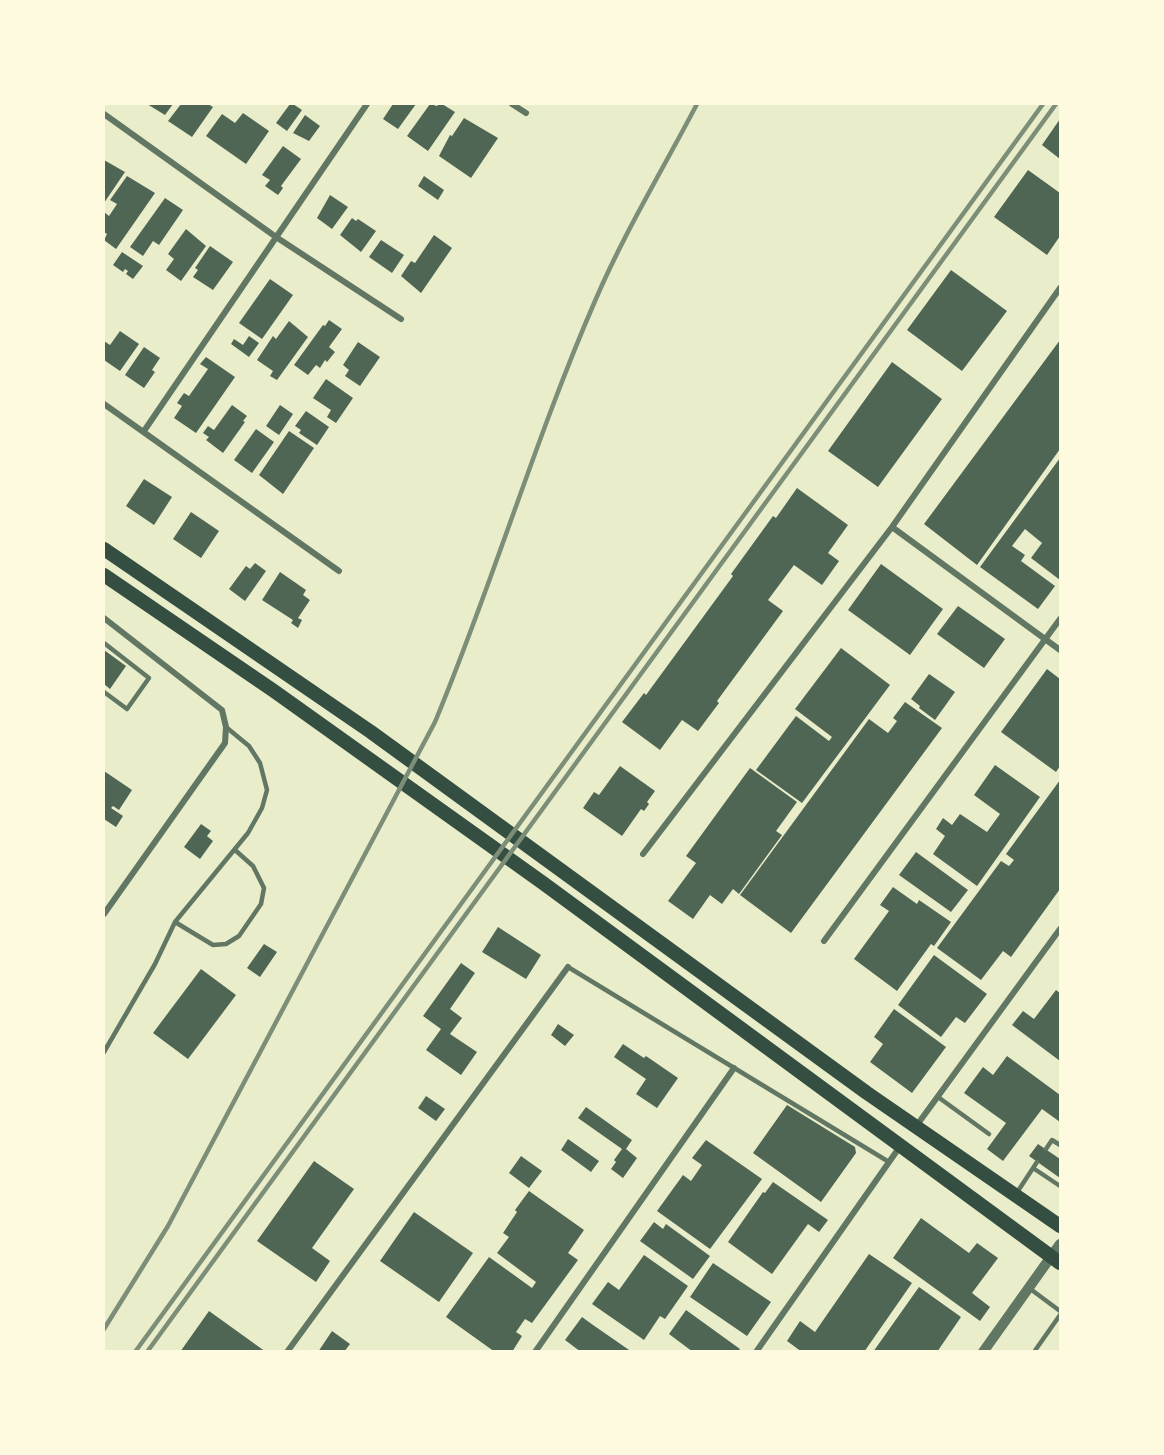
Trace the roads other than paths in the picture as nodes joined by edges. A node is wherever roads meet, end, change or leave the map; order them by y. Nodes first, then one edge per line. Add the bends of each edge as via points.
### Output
1 (367, 104) edge
2 (512, 104) edge
3 (526, 113) dead end
4 (104, 114) edge
5 (276, 237) junction
6 (1060, 288) edge
7 (401, 319) dead end
8 (104, 404) edge
9 (144, 431) junction
10 (892, 527) junction
11 (104, 549) edge
12 (339, 571) dead end
13 (104, 574) edge
14 (104, 618) edge
15 (1060, 619) edge
16 (1045, 639) junction
17 (104, 643) edge
18 (1060, 650) edge
19 (104, 693) edge
20 (226, 726) junction
21 (235, 850) junction
22 (643, 854) dead end
23 (104, 914) edge
24 (175, 922) junction
25 (1060, 929) edge
26 (824, 941) dead end
27 (568, 967) joint
28 (104, 1052) edge
29 (734, 1068) junction
30 (938, 1097) junction
31 (916, 1125) junction
32 (989, 1134) dead end
33 (901, 1145) junction
34 (1060, 1145) edge
35 (1046, 1149) dead end
36 (889, 1162) junction
37 (1037, 1162) dead end
38 (1033, 1168) junction
39 (1060, 1186) edge
40 (1016, 1194) junction
41 (1060, 1226) edge
42 (1060, 1244) edge
43 (1056, 1260) edge
44 (1029, 1288) junction
45 (1060, 1313) edge
46 (287, 1352) edge
47 (535, 1352) edge
48 (756, 1352) edge
49 (983, 1352) edge
50 (1034, 1352) edge

1 - 5 street
2 - 3 street
4 - 5 street
5 - 7 street
5 - 9 street
6 - 10 street
8 - 9 street
9 - 12 street
10 - 16 street
10 - 22 street
11 - 31 main road via 370,732
13 - 33 main road via 543,883
14 - 20 street via 222,710
15 - 16 street
16 - 18 street
16 - 26 street
17 - 19 lane via 149,678 127,709
20 - 21 lane via 249,746 260,763 267,790 262,808
20 - 23 street via 225,742
21 - 24 lane
21 - 24 lane via 253,866 264,888 261,904 239,936 213,945
24 - 28 lane
25 - 30 street
27 - 29 lane
27 - 46 street
29 - 36 lane
29 - 47 street
30 - 31 street
30 - 32 lane
31 - 40 main road
33 - 36 street
33 - 43 main road
34 - 35 lane via 1052,1140
36 - 48 street
37 - 38 lane
38 - 39 lane
38 - 40 lane
40 - 41 main road
42 - 43 street
43 - 44 street
44 - 45 lane
44 - 49 street
45 - 50 lane

